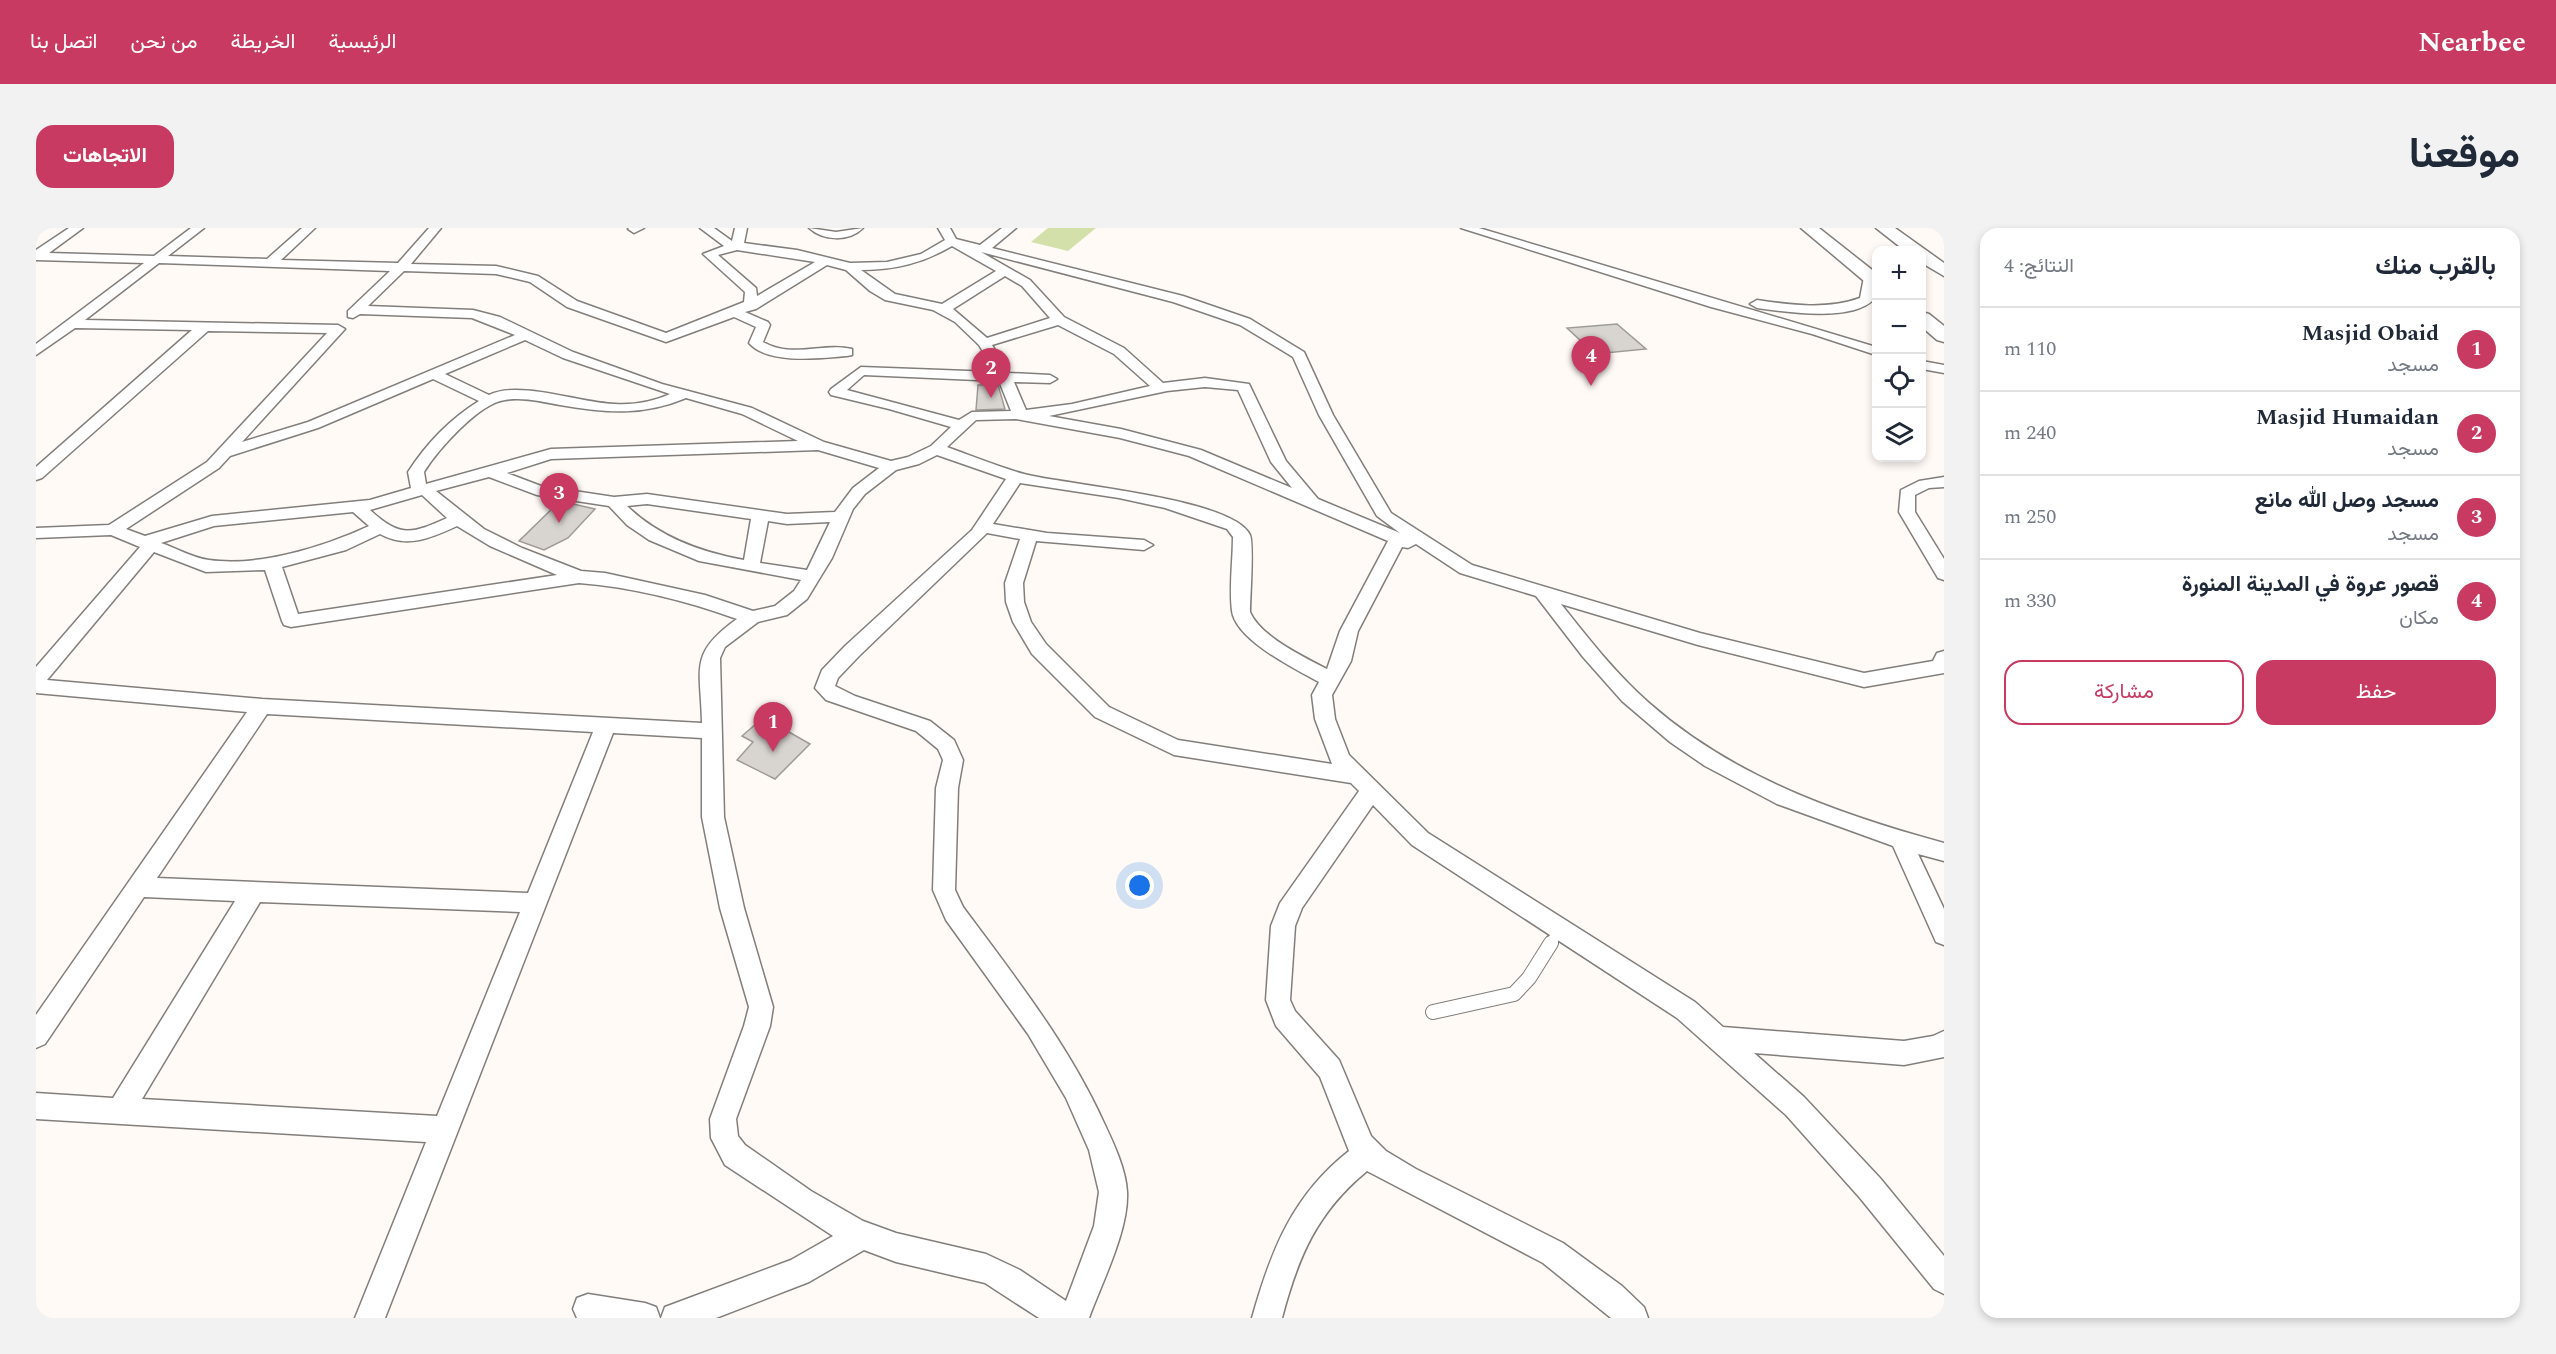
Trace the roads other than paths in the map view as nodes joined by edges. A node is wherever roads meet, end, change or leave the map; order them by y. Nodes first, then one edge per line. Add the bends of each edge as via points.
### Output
1 (76, 228) edge
2 (198, 228) edge
3 (309, 228) edge
4 (435, 228) edge
5 (706, 228) edge
6 (741, 228) edge
7 (815, 228) edge
8 (857, 228) edge
9 (1010, 228) edge
10 (1467, 228) edge
11 (1498, 228) edge
12 (1809, 228) edge
13 (1884, 228) edge
14 (948, 235) edge
15 (1909, 246) edge
16 (735, 247) junction
17 (982, 249) junction
18 (37, 256) edge
19 (156, 260) junction
20 (825, 261) junction
21 (270, 263) junction
22 (401, 267) junction
23 (850, 267) junction
24 (1006, 271) junction
25 (1872, 279) edge
26 (1872, 283) edge
27 (751, 306) junction
28 (944, 309) junction
29 (358, 310) junction
30 (735, 312) junction
31 (1059, 320) junction
32 (1926, 321) edge
33 (72, 324) junction
34 (204, 327) junction
35 (338, 329) junction
36 (525, 334) junction
37 (1944, 336) edge
38 (986, 344) junction
39 (1872, 350) edge
40 (36, 351) edge
41 (847, 352) dead end
42 (1926, 366) edge
43 (1944, 369) edge
44 (434, 374) junction
45 (1006, 379) junction
46 (1050, 379) dead end
47 (1161, 389) junction
48 (684, 394) junction
49 (490, 401) junction
50 (1021, 416) junction
51 (962, 426) junction
52 (819, 445) junction
53 (936, 449) junction
54 (223, 453) junction
55 (891, 466) junction
56 (492, 472) junction
57 (36, 475) edge
58 (1016, 476) junction
59 (1944, 482) edge
60 (423, 490) junction
61 (1310, 500) junction
62 (614, 502) junction
63 (357, 507) junction
64 (841, 517) junction
65 (760, 518) junction
66 (457, 520) junction
67 (983, 527) junction
68 (379, 528) junction
69 (113, 530) junction
70 (36, 532) edge
71 (1030, 535) junction
72 (1397, 538) junction
73 (148, 544) junction
74 (1144, 544) dead end
75 (272, 564) junction
76 (751, 567) junction
77 (1466, 569) junction
78 (1944, 574) edge
79 (812, 576) junction
80 (579, 577) junction
81 (1542, 592) junction
82 (752, 617) junction
83 (1944, 658) edge
84 (1329, 679) junction
85 (36, 680) edge
86 (36, 686) edge
87 (262, 706) junction
88 (606, 725) junction
89 (711, 731) junction
90 (1365, 782) junction
91 (1901, 840) junction
92 (1944, 852) edge
93 (138, 887) junction
94 (253, 892) junction
95 (535, 903) junction
96 (1560, 929) junction
97 (1944, 935) edge
98 (1433, 1012) dead end
99 (36, 1036) edge
100 (1718, 1038) junction
101 (1944, 1044) edge
102 (36, 1106) edge
103 (120, 1111) junction
104 (444, 1130) junction
105 (1368, 1153) junction
106 (862, 1235) junction
107 (1944, 1279) edge
108 (588, 1309) dead end
109 (370, 1318) edge
110 (645, 1318) edge
111 (676, 1318) edge
112 (1064, 1318) edge
113 (1074, 1318) edge
114 (1267, 1318) edge
115 (1633, 1318) edge

1 - 18 street
2 - 19 street
3 - 21 street
4 - 22 street
5 - 16 street
6 - 16 street
7 - 8 street via 843,236
9 - 17 street
10 - 39 street
11 - 26 street via 1723,297 1775,307 1853,306 1866,300
12 - 25 main road
13 - 15 main road
14 - 17 street
14 - 23 street via 925,257 887,266
14 - 24 street
16 - 20 street
16 - 27 street via 709,254 751,291
17 - 77 street via 1178,299 1245,322 1299,355 1326,415 1385,516
18 - 19 street
19 - 21 street
19 - 33 street
20 - 23 street
20 - 27 street via 790,286
21 - 22 street
22 - 29 street
22 - 30 street via 496,270 534,279 572,304 666,338
23 - 28 street via 883,294
24 - 28 street via 992,276
24 - 31 street via 1026,283
27 - 30 street
28 - 38 street
29 - 35 street
29 - 36 street via 473,314
30 - 41 street via 763,325 756,344 764,348 802,355
31 - 38 street
31 - 47 street via 1119,351
32 - 37 main road
33 - 34 street
33 - 40 street
34 - 35 street
34 - 57 street
35 - 54 street
36 - 44 street
36 - 48 street via 568,355
38 - 45 street
42 - 43 street
44 - 49 street
44 - 54 street via 313,425
45 - 46 street
45 - 50 street
45 - 51 street via 861,371 836,392
47 - 50 street
47 - 61 street via 1195,381 1224,381 1244,387 1279,462
48 - 49 street via 656,407 626,410 514,394
48 - 52 street via 747,411
49 - 60 street via 426,454 416,472
50 - 51 street via 972,416
50 - 61 street via 1121,434 1195,453
51 - 53 street
52 - 55 street
52 - 56 street via 551,454
53 - 55 street via 913,461
53 - 58 street
54 - 69 street via 213,465
55 - 64 street via 859,491
56 - 60 street
56 - 62 street via 537,490
58 - 67 street
58 - 84 street via 1169,504 1233,525 1242,536 1241,612 1246,624 1282,652
59 - 78 street via 1925,484 1907,493 1907,512
60 - 63 street
60 - 66 street
61 - 72 street
62 - 65 street via 647,500
62 - 76 street via 643,528 681,549
63 - 68 street
63 - 73 street via 212,521
64 - 65 street
64 - 79 street
65 - 76 street
66 - 68 street via 424,535 402,539
66 - 80 street via 478,535
67 - 71 street
67 - 113 street via 852,651 829,675 825,688 848,701 923,726 947,745 953,760 947,788 944,890 954,913 1037,1026 1075,1089 1102,1149 1113,1192 1108,1226
68 - 75 street via 340,546
69 - 70 street
69 - 73 street
71 - 74 street
71 - 90 street via 1014,584 1022,622 1039,649 1102,712 1174,747
72 - 77 street
72 - 84 street
73 - 75 street via 206,566
73 - 85 street
75 - 80 street via 291,621
76 - 79 street
77 - 81 street
79 - 82 street via 801,595 781,611
80 - 82 street via 705,601
81 - 83 street via 1698,639 1864,680 1940,667
81 - 91 street via 1599,664 1644,709 1730,773 1816,814
82 - 89 street via 714,646 708,662
84 - 90 street via 1322,695 1325,719 1340,759
86 - 87 street
87 - 88 street
87 - 93 street
88 - 89 street
88 - 95 street
89 - 106 street via 713,817 732,908 760,1007 757,1026 723,1119 722,1133 735,1155 810,1206
90 - 96 street via 1420,839
90 - 105 street via 1292,903 1283,926 1278,1000 1285,1018 1330,1069 1361,1146
91 - 92 street
91 - 97 street
93 - 94 street
93 - 99 street
94 - 95 street
94 - 103 street
95 - 104 street
96 - 98 lane via 1529,978 1514,994
96 - 100 street via 1686,1010
100 - 101 street via 1904,1053
100 - 107 street via 1795,1106 1870,1188
102 - 103 street
103 - 104 street
104 - 109 street
105 - 114 street via 1331,1184 1311,1212 1290,1249
105 - 115 street via 1406,1179 1553,1253
106 - 111 street via 799,1272
106 - 112 street via 948,1261 975,1265 1002,1277
108 - 110 street

